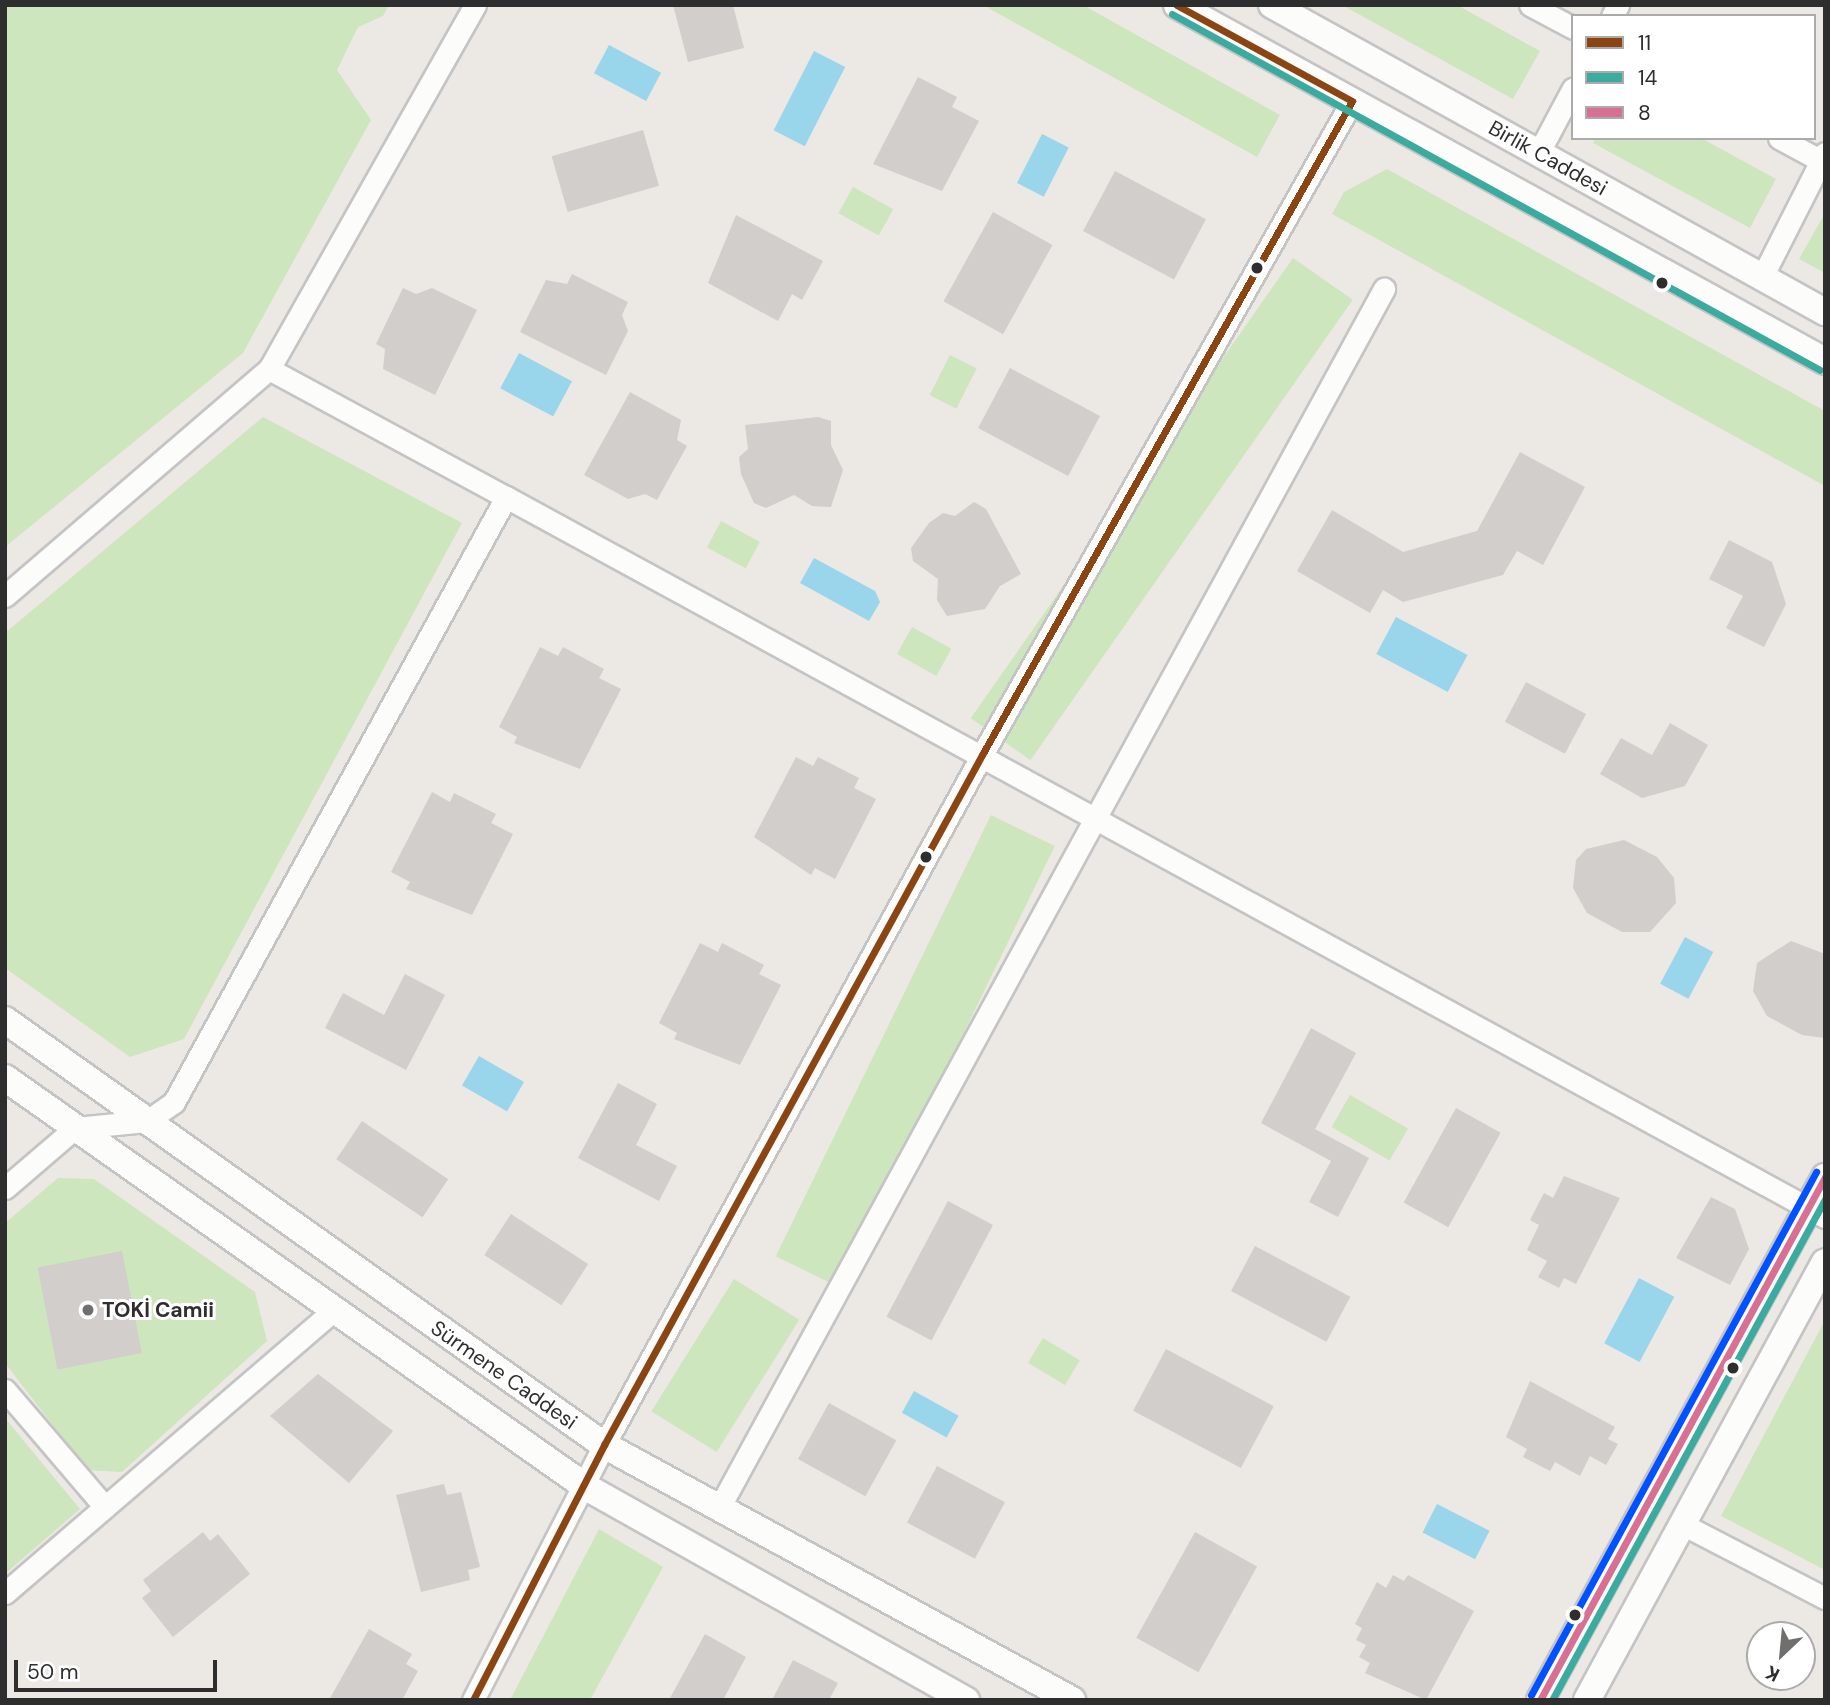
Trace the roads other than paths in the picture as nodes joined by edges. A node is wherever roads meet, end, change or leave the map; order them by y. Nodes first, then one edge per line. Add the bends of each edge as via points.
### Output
1 (475, 5) edge
2 (1177, 5) edge
3 (1272, 5) edge
4 (1530, 5) edge
5 (1571, 27) edge
6 (1571, 92) edge
7 (1352, 101) junction
8 (1783, 140) edge
9 (1539, 152) junction
10 (1823, 159) edge
11 (1762, 277) junction
12 (1384, 289) dead end
13 (1825, 312) edge
14 (1825, 361) edge
15 (268, 369) junction
16 (506, 497) junction
17 (5, 596) edge
18 (983, 754) junction
19 (1097, 816) junction
20 (5, 1020) edge
21 (5, 1078) edge
22 (147, 1121) junction
23 (75, 1128) junction
24 (1825, 1177) edge
25 (5, 1188) edge
26 (1816, 1212) edge
27 (1825, 1262) edge
28 (334, 1310) junction
29 (5, 1390) edge
30 (604, 1446) junction
31 (586, 1487) junction
32 (105, 1507) junction
33 (719, 1508) junction
34 (1682, 1524) junction
35 (5, 1593) edge
36 (1825, 1598) edge
37 (473, 1700) edge
38 (966, 1700) edge
39 (1072, 1700) edge
40 (1540, 1700) edge
41 (1587, 1700) edge

1 - 15 street
2 - 7 street
3 - 9 street, Birlik Caddesi
4 - 5 street
6 - 9 street
7 - 14 street
7 - 18 street
8 - 10 street
9 - 11 street, Birlik Caddesi
10 - 11 street
11 - 13 street, Birlik Caddesi
12 - 19 street
15 - 16 street
15 - 17 street
16 - 18 street
16 - 22 street via 174,1101
18 - 19 street
18 - 30 street
19 - 26 street
19 - 33 street
20 - 22 street, Sürmene Caddesi
21 - 23 street
22 - 23 street
22 - 30 street, Sürmene Caddesi
23 - 25 street
23 - 28 street
24 - 26 street
26 - 40 street
27 - 34 street
28 - 31 street
28 - 32 street
29 - 32 street
30 - 31 street
30 - 33 street, Sürmene Caddesi
31 - 37 street
31 - 38 street
32 - 35 street
33 - 39 street, Sürmene Caddesi
34 - 36 street
34 - 41 street

